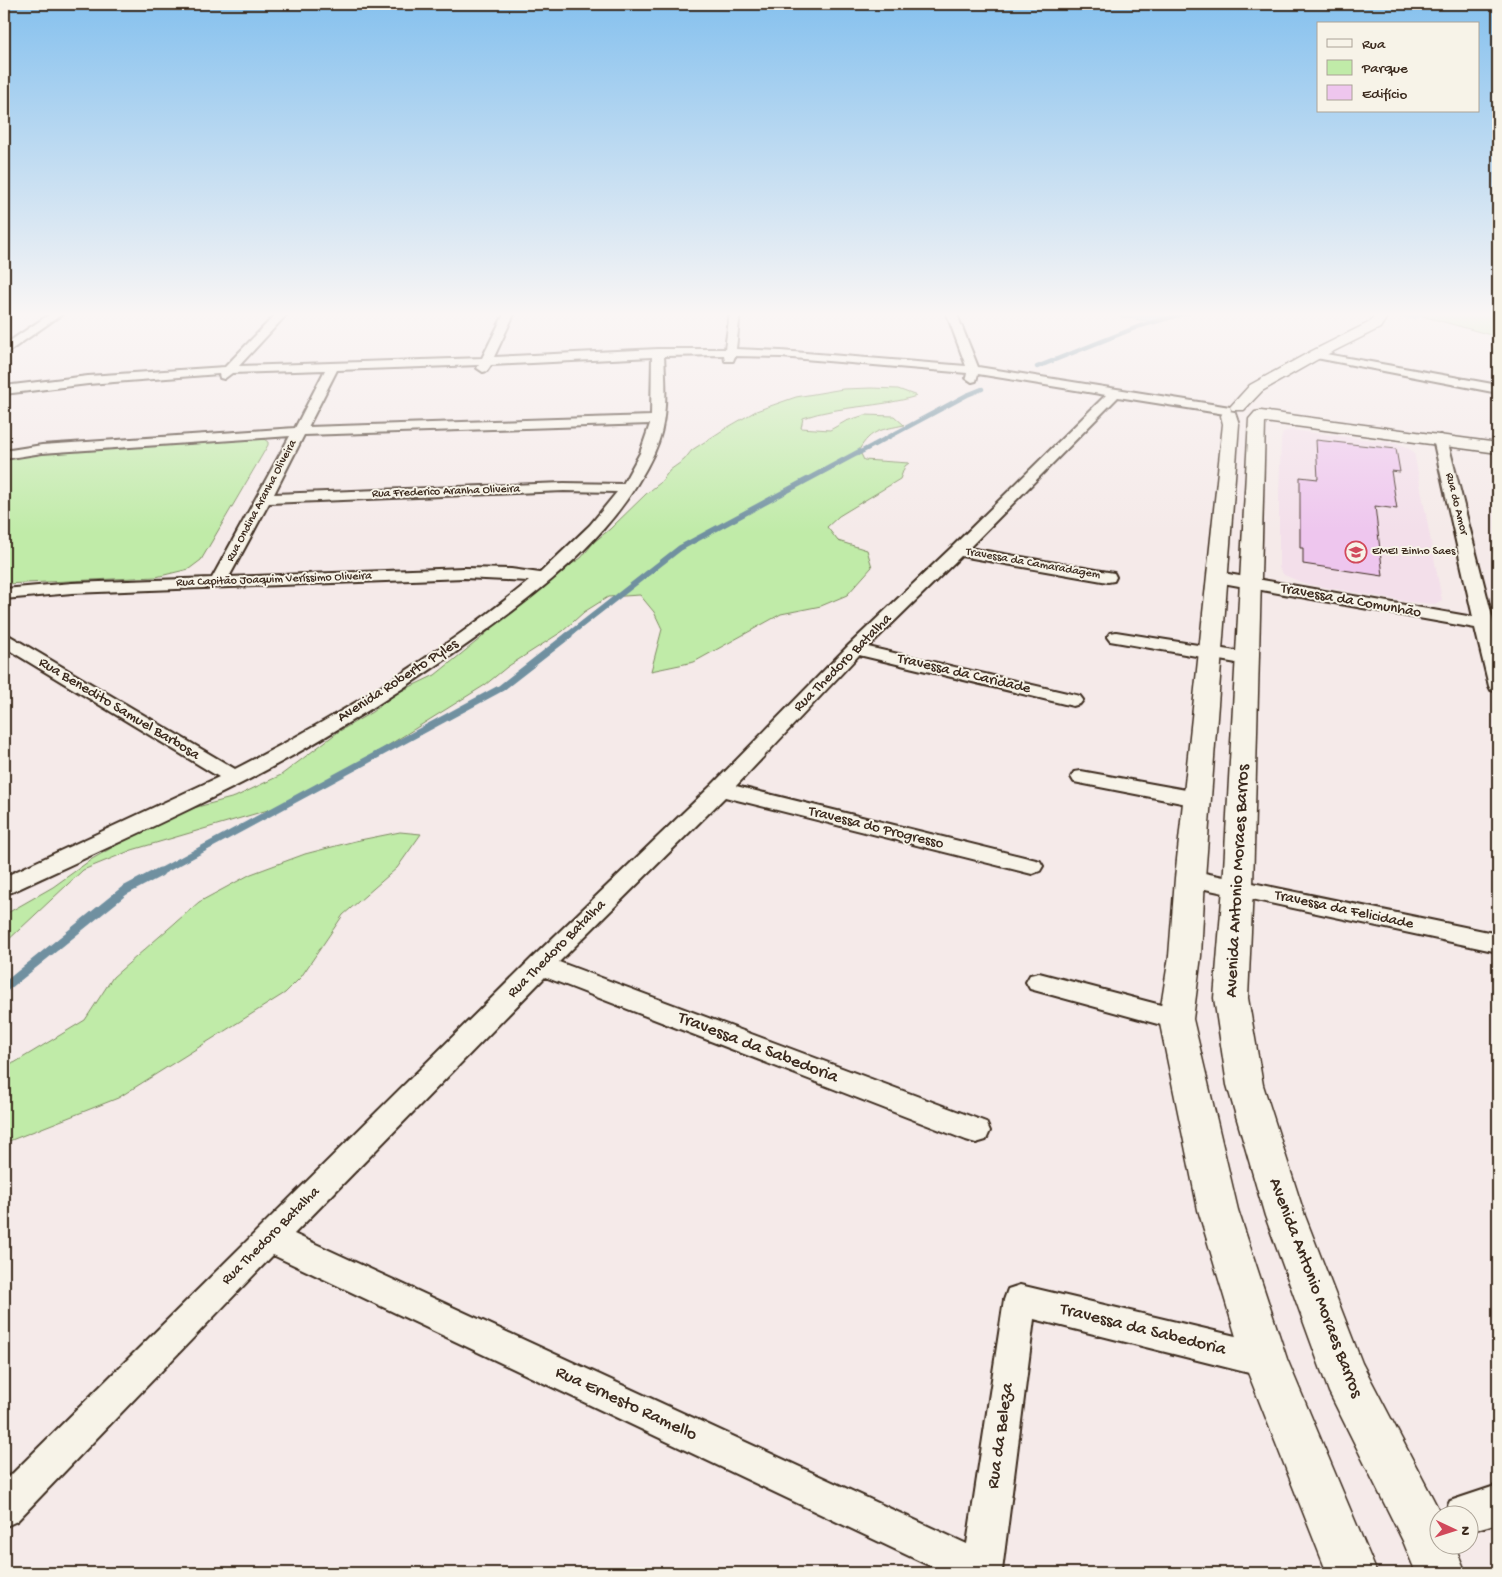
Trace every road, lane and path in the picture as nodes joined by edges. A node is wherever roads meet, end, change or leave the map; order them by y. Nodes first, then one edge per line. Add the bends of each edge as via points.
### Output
1 (41, 386) edge
2 (90, 386) edge
3 (323, 386) edge
4 (660, 386) edge
5 (1042, 386) edge
6 (1260, 386) edge
7 (1480, 386) edge
8 (1498, 389) edge
9 (4, 390) edge
10 (1114, 394) junction
11 (4, 396) edge
12 (1242, 413) junction
13 (657, 420) junction
14 (298, 432) junction
15 (1440, 439) junction
16 (1498, 448) edge
17 (4, 455) edge
18 (627, 488) junction
19 (264, 499) junction
20 (957, 550) junction
21 (1108, 577) dead end
22 (1218, 577) junction
23 (544, 578) junction
24 (218, 582) junction
25 (1251, 583) junction
26 (4, 594) edge
27 (1485, 624) junction
28 (1116, 637) dead end
29 (4, 640) edge
30 (855, 649) junction
31 (1211, 652) junction
32 (1248, 659) junction
33 (1498, 686) edge
34 (1073, 700) dead end
35 (1082, 777) dead end
36 (234, 778) junction
37 (721, 789) junction
38 (1197, 799) junction
39 (1032, 866) dead end
40 (1190, 878) junction
41 (4, 886) edge
42 (1238, 887) junction
43 (1498, 943) edge
44 (541, 965) junction
45 (1039, 982) dead end
46 (1176, 1019) junction
47 (976, 1130) dead end
48 (269, 1238) junction
49 (1020, 1300) joint
50 (1265, 1360) junction
51 (1498, 1504) edge
52 (4, 1508) edge
53 (1480, 1509) edge
54 (1430, 1524) edge
55 (1437, 1554) edge
56 (982, 1572) edge
57 (1352, 1573) edge
58 (1441, 1573) edge

1 - 9 street
2 - 11 street
3 - 14 street, Rua Ondina Aranha Oliveira
4 - 13 street, Avenida Roberto Pyles
5 - 10 street
6 - 12 street
7 - 8 street
10 - 12 street
10 - 20 street, Rua Thedoro Batalha
12 - 15 street
12 - 22 street via 1231,424
12 - 25 street, Avenida Antonio Moraes Barros
13 - 14 street
13 - 18 street, Avenida Roberto Pyles via 648,452
14 - 17 street via 176,438
14 - 19 street, Rua Ondina Aranha Oliveira
15 - 16 street
15 - 27 street, Rua do Amor
18 - 19 street, Rua Frederico Aranha Oliveira via 564,486
18 - 23 street, Avenida Roberto Pyles via 595,527
19 - 24 street, Rua Ondina Aranha Oliveira
20 - 21 street, Travessa da Camaradagem
20 - 30 street, Rua Thedoro Batalha
22 - 25 street, Travessa da Comunhão
22 - 31 street
23 - 24 street, Rua Capitão Joaquim Veríssimo Oliveira via 464,573
23 - 36 street, Avenida Roberto Pyles via 451,648 369,703
24 - 26 street, Rua Capitão Joaquim Veríssimo Oliveira via 56,588
25 - 27 street, Travessa da Comunhão
25 - 32 street, Avenida Antonio Moraes Barros
27 - 33 street, Rua do Amor
28 - 31 street
29 - 36 street, Rua Benedito Samuel Barbosa
30 - 34 street, Travessa da Caridade
30 - 37 street, Rua Thedoro Batalha
31 - 32 street
31 - 38 street
32 - 42 street, Avenida Antonio Moraes Barros
35 - 38 street
36 - 41 street, Avenida Roberto Pyles
37 - 39 street, Travessa do Progresso
37 - 44 street, Rua Thedoro Batalha
38 - 40 street
40 - 42 street, Travessa da Felicidade
40 - 46 street via 1185,956
42 - 43 street, Travessa da Felicidade
42 - 54 street, Avenida Antonio Moraes Barros via 1231,998 1245,1085 1284,1216 1345,1376
44 - 47 street, Travessa da Sabedoria
44 - 48 street, Rua Thedoro Batalha
45 - 46 street
46 - 50 street via 1218,1210
48 - 52 street, Rua Thedoro Batalha
48 - 56 street, Rua Ernesto Ramello
49 - 50 street, Travessa da Sabedoria
49 - 56 street, Rua da Beleza
50 - 57 street
51 - 53 street
55 - 58 street, Avenida Antonio Moraes Barros

